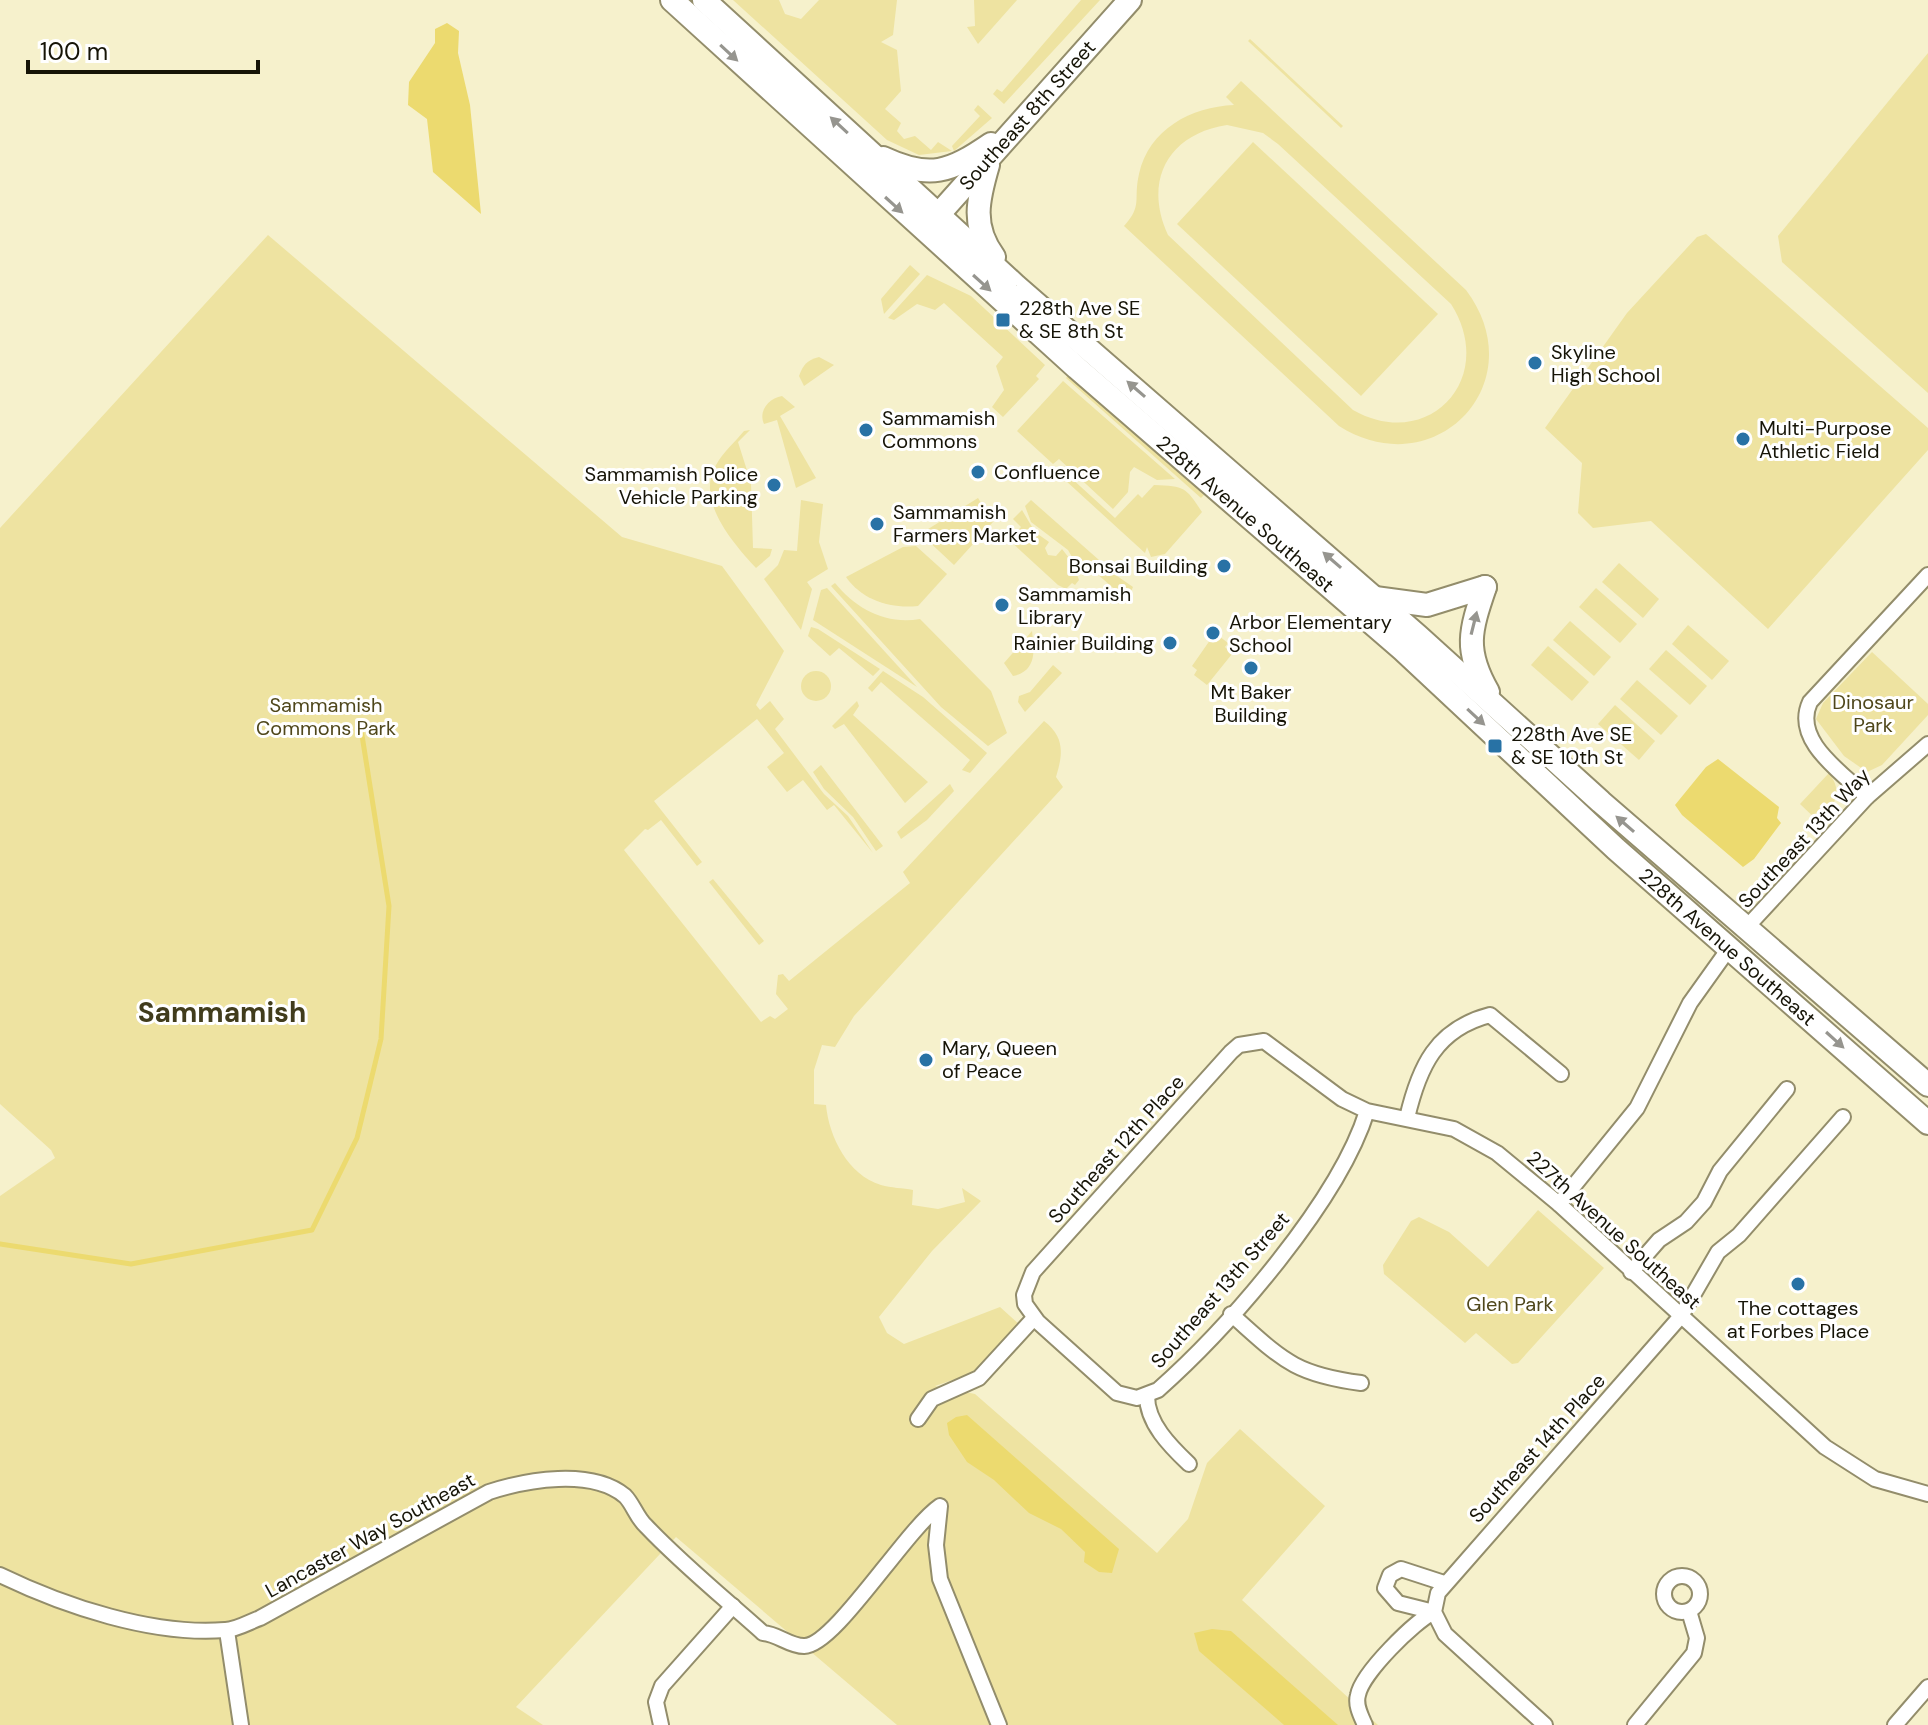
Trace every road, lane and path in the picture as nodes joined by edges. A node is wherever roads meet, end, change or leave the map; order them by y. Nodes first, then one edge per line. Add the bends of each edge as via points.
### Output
1 (672, 0) edge
2 (704, 0) edge
3 (1130, 0) edge
4 (1018, 125) junction
5 (865, 149) junction
6 (991, 155) junction
7 (931, 223) junction
8 (1016, 286) junction
9 (1928, 575) edge
10 (1375, 598) junction
11 (1498, 709) junction
12 (1928, 744) edge
13 (1867, 797) junction
14 (1663, 856) junction
15 (1746, 928) junction
16 (1730, 947) junction
17 (1805, 978) junction
18 (1251, 1041) joint
19 (1561, 1074) dead end
20 (1928, 1085) edge
21 (1787, 1089) dead end
22 (1367, 1111) junction
23 (1843, 1117) dead end
24 (1407, 1118) junction
25 (1928, 1123) edge
26 (1559, 1204) junction
27 (1631, 1272) junction
28 (1231, 1314) junction
29 (1681, 1316) junction
30 (1034, 1318) junction
31 (1361, 1383) dead end
32 (1142, 1397) junction
33 (918, 1419) dead end
34 (1189, 1464) dead end
35 (1928, 1494) edge
36 (0, 1575) edge
37 (1444, 1583) junction
38 (733, 1606) junction
39 (1689, 1611) dead end
40 (1434, 1612) junction
41 (227, 1631) junction
42 (1928, 1687) edge
43 (241, 1725) edge
44 (661, 1725) edge
45 (999, 1725) edge
46 (1365, 1725) edge
47 (1545, 1725) edge
48 (1635, 1725) edge
49 (1895, 1725) edge

1 -> 7 main road, 228th Avenue Southeast
5 -> 2 main road, 228th Avenue Southeast
3 - 4 main road, Southeast 8th Street
4 - 5 main road via 969,159 936,172 905,168
4 - 6 main road, Southeast 8th Street
5 - 7 main road, 228th Avenue Southeast
6 - 7 main road, Southeast 8th Street
6 - 8 main road via 977,222 988,248
7 - 8 main road, 228th Avenue Southeast
7 -> 16 main road, 228th Avenue Southeast
10 -> 8 main road, 228th Avenue Southeast
9 - 13 street via 1810,702 1805,723 1813,744
10 - 11 main road, 228th Avenue Southeast
11 -> 10 main road via 1471,649 1472,625 1485,587 1427,605
14 -> 11 main road, 228th Avenue Southeast
12 - 13 street, Southeast 13th Way
13 - 15 street, Southeast 13th Way
14 - 15 main road, 228th Avenue Southeast
14 - 16 main road via 1677,884 1717,919
15 - 17 main road, 228th Avenue Southeast
16 - 17 main road via 1751,949 1788,981
16 -> 25 main road, 228th Avenue Southeast
16 - 26 street via 1690,1003 1637,1108
17 - 20 main road, 228th Avenue Southeast
18 - 22 street, 227th Avenue Southeast via 1274,1045 1329,1091
18 - 30 street, Southeast 12th Place via 1231,1052 1033,1272 1024,1295
19 - 24 street via 1490,1015 1463,1022 1416,1079
21 - 27 street via 1720,1171 1704,1202
22 - 24 street, 227th Avenue Southeast
22 - 28 street, Southeast 13th Street via 1351,1151 1305,1225
23 - 29 street, Southeast 14th Place via 1718,1252
24 - 26 street, 227th Avenue Southeast via 1476,1140
26 - 27 street, 227th Avenue Southeast
27 - 29 street, 227th Avenue Southeast
28 - 31 street via 1300,1370
28 - 32 street, Southeast 13th Street via 1167,1382
29 - 35 street, 227th Avenue Southeast via 1825,1447 1875,1479
29 - 37 street, Southeast 14th Place
30 - 32 street via 1111,1389
30 - 33 street via 979,1378 932,1399
32 - 34 street via 1147,1412
36 - 41 street, Lancaster Way Southeast via 54,1598 133,1621
37 - 40 street, Southeast 14th Place
37 - 40 street via 1401,1569 1390,1575 1385,1588 1398,1603
38 - 41 street, Lancaster Way Southeast via 643,1524 624,1496 565,1478 489,1492
38 - 44 street via 662,1686 657,1709
38 - 45 street, Lancaster Way Southeast via 763,1633 795,1645 813,1645 833,1631 906,1538 940,1506 940,1579
39 - 48 street via 1697,1638 1694,1653
40 - 46 street via 1420,1619 1364,1681 1357,1696
40 - 47 street via 1445,1634
41 - 43 street
42 - 49 street

